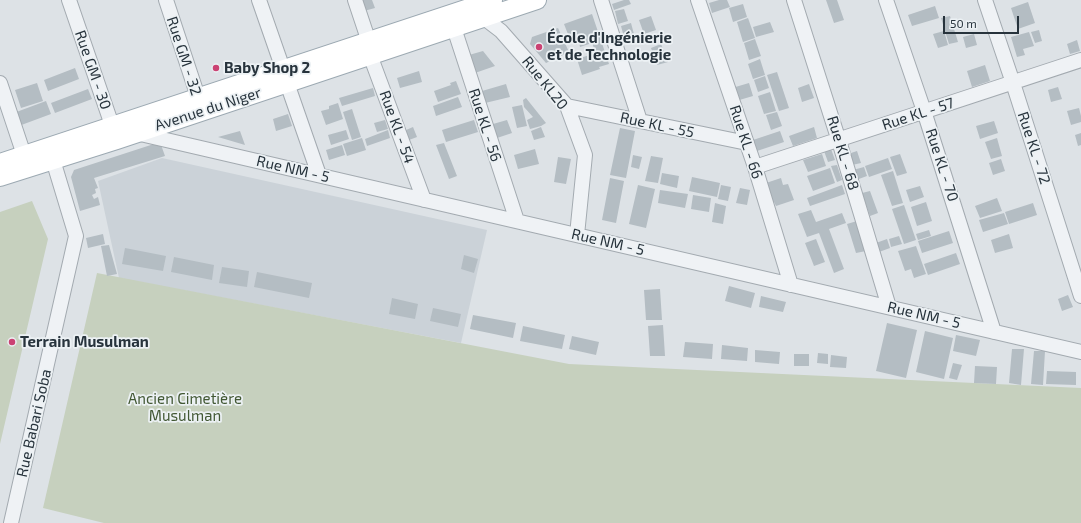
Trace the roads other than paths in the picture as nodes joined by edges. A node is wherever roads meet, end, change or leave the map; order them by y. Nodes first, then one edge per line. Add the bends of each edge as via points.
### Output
1 (69, 0) edge
2 (166, 0) edge
3 (259, 0) edge
4 (355, 0) edge
5 (538, 0) edge
6 (600, 0) edge
7 (698, 0) edge
8 (794, 0) edge
9 (886, 0) edge
10 (984, 0) edge
11 (486, 5) edge
12 (450, 22) junction
13 (370, 48) junction
14 (1081, 60) edge
15 (285, 76) junction
16 (0, 83) edge
17 (1013, 83) junction
18 (200, 104) junction
19 (567, 106) junction
20 (924, 111) junction
21 (640, 121) junction
22 (114, 133) junction
23 (136, 133) junction
24 (839, 140) junction
25 (747, 143) junction
26 (24, 155) junction
27 (53, 160) junction
28 (0, 163) edge
29 (755, 167) junction
30 (319, 175) junction
31 (0, 177) edge
32 (424, 200) junction
33 (516, 221) junction
34 (577, 235) junction
35 (791, 284) junction
36 (1081, 296) edge
37 (889, 307) junction
38 (994, 332) junction
39 (1081, 352) edge
40 (11, 523) edge

1 - 22 street, Rue GM - 30
2 - 18 street, Rue GM - 32
3 - 15 street
4 - 13 street, Rue KL - 54
5 - 11 main road, Avenue du Niger
6 - 21 street
7 - 25 street, Rue KL - 66
8 - 24 street, Rue KL - 68
9 - 20 street, Rue KL - 70
10 - 17 street, Rue KL - 72
11 - 12 main road, Avenue du Niger
11 - 19 street, Rue KL20 via 501,31
12 - 13 main road, Avenue du Niger
12 - 33 street, Rue KL - 56
13 - 15 main road, Avenue du Niger
13 - 32 street, Rue KL - 54
14 - 17 street, Rue KL - 57
15 - 18 main road, Avenue du Niger
15 - 30 street
16 - 26 street
17 - 20 street, Rue KL - 57
17 - 36 street, Rue KL - 72
18 - 22 main road, Avenue du Niger
18 - 23 main road, Avenue du Niger
19 - 21 street, Rue KL - 55
19 - 34 street, Rue KL20 via 585,155
20 - 24 street, Rue KL - 57
20 - 38 street, Rue KL - 70
21 - 25 street, Rue KL - 55
22 - 23 main road, Avenue du Niger
22 - 26 main road, Avenue du Niger
22 - 27 main road, Avenue du Niger
23 - 30 street, Rue NM - 5
24 - 29 street, Rue KL - 57
24 - 37 street, Rue KL - 68
25 - 29 street, Rue KL - 66
26 - 28 main road, Avenue du Niger
27 - 31 main road, Avenue du Niger
27 - 40 street, Rue Babari Soba via 76,236
29 - 35 street, Rue KL - 66
30 - 32 street, Rue NM - 5
32 - 33 street, Rue NM - 5
33 - 34 street, Rue NM - 5
34 - 35 street, Rue NM - 5
35 - 37 street, Rue NM - 5
37 - 38 street, Rue NM - 5
38 - 39 street, Rue NM - 5

